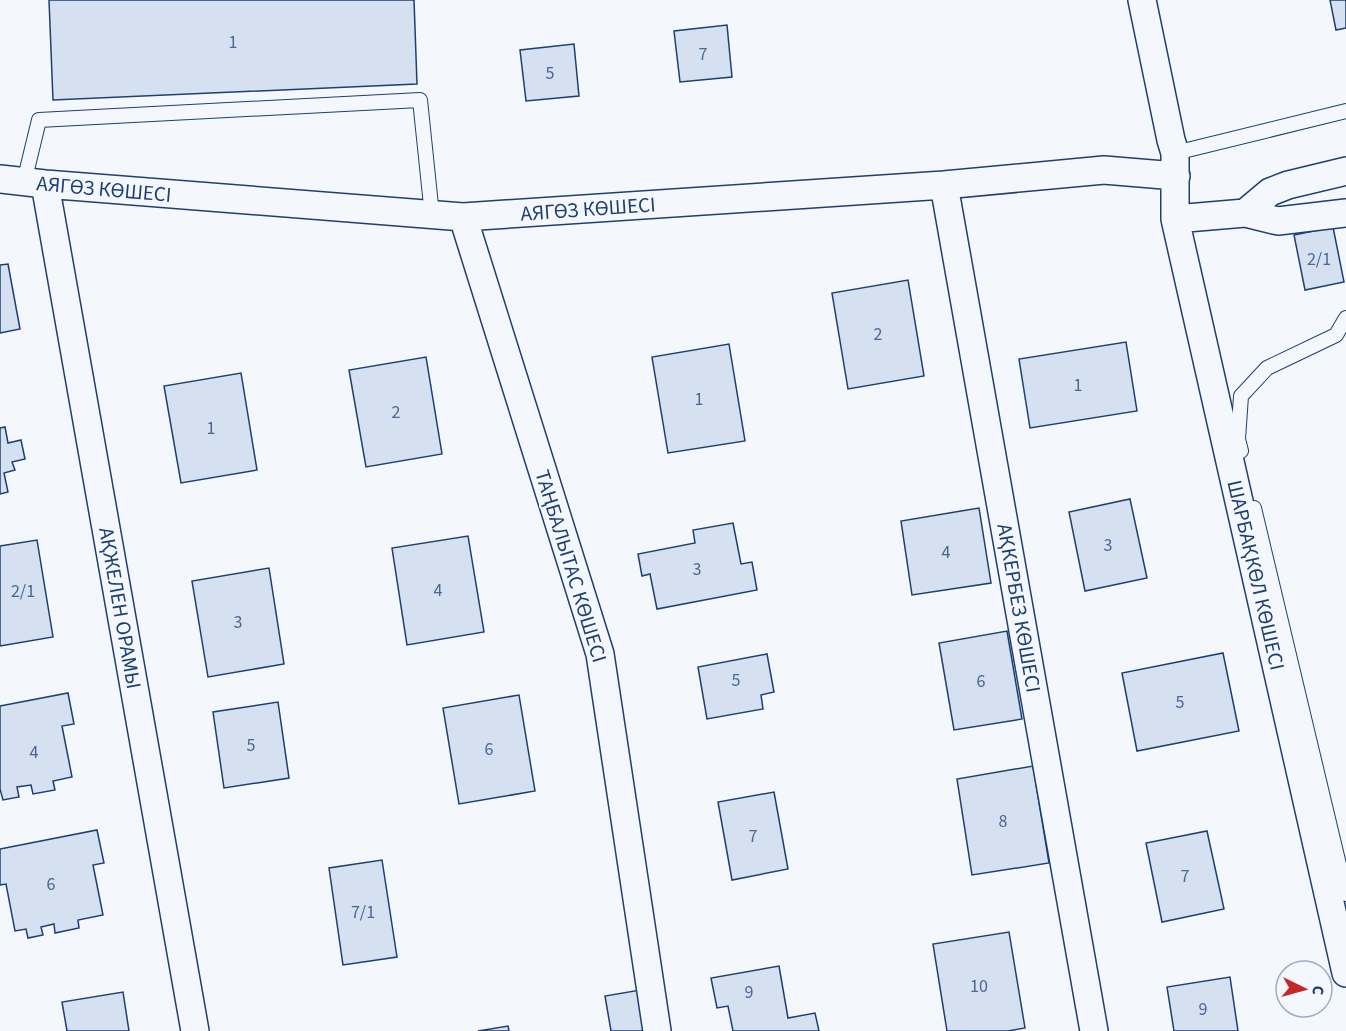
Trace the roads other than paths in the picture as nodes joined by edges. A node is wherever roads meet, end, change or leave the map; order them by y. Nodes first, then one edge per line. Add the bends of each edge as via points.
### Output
1 (1142, 0) edge
2 (1346, 111) edge
3 (1176, 165) junction
4 (1346, 171) edge
5 (23, 182) edge
6 (944, 185) junction
7 (1245, 213) junction
8 (1346, 213) edge
9 (432, 214) junction
10 (463, 217) junction
11 (1175, 219) junction
12 (1346, 318) edge
13 (1346, 894) edge
14 (1346, 973) edge
15 (195, 1031) edge
16 (657, 1031) edge
17 (1094, 1031) edge

1 - 3 street, ШАРБАҚКӨЛ КӨШЕСІ
2 - 3 lane
3 - 6 street, АЯГӨЗ КӨШЕСІ
3 - 11 street, ШАРБАҚКӨЛ КӨШЕСІ
4 - 7 street via 1270,192
5 - 9 street, АЯГӨЗ КӨШЕСІ
5 - 9 lane via 39,120 420,100
5 - 15 street, АҚЖЕЛЕН ОРАМЫ
6 - 10 street, АЯГӨЗ КӨШЕСІ
6 - 17 street, АҚКЕРБЕЗ КӨШЕСІ
7 - 8 street via 1278,221
7 - 11 street
9 - 10 street, АЯГӨЗ КӨШЕСІ
10 - 16 street, ТАҢБАЛЫТАС КӨШЕСІ via 600,654
11 - 14 street, ШАРБАҚКӨЛ КӨШЕСІ
12 - 13 lane via 1336,335 1267,368 1241,396 1238,439

